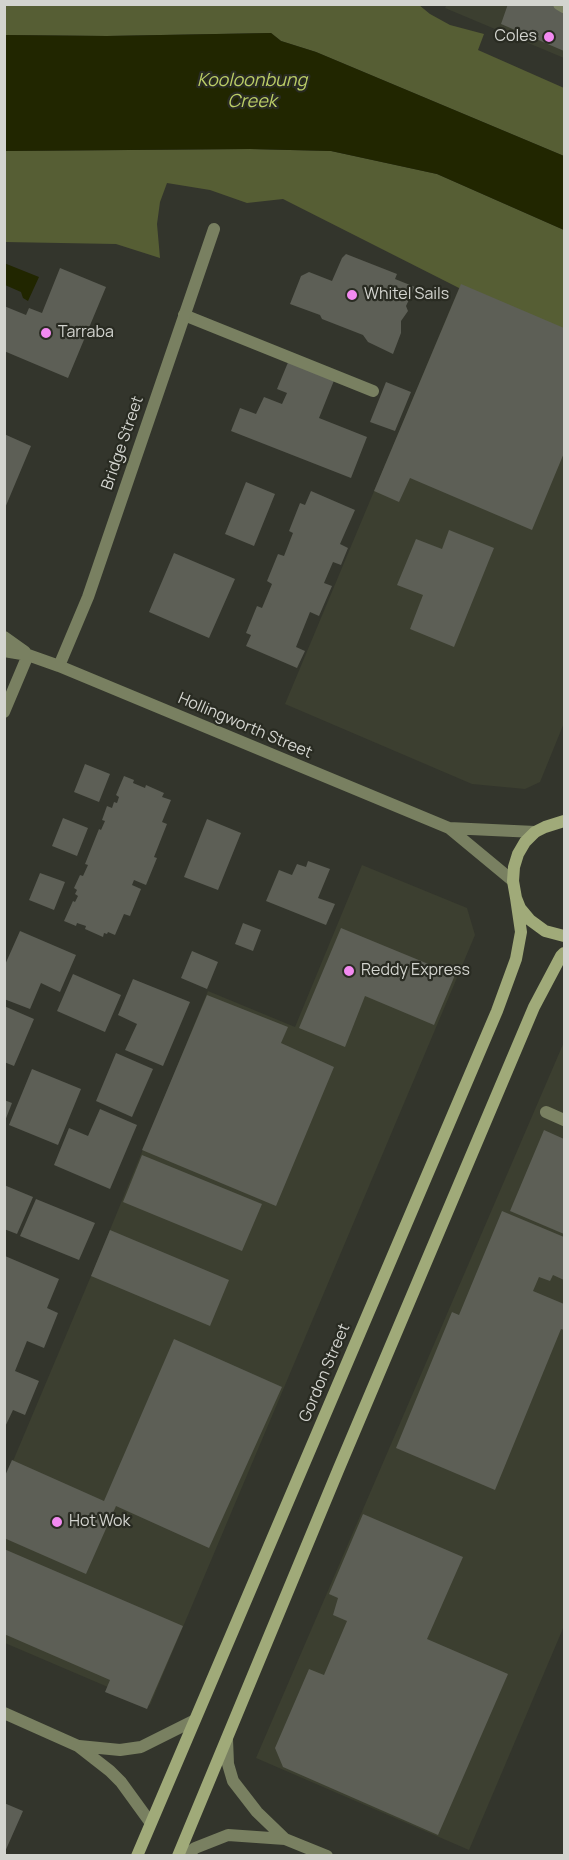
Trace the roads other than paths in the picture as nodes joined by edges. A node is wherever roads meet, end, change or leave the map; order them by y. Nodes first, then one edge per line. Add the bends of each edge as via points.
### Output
1 (559, 4) edge
2 (564, 7) edge
3 (214, 229) dead end
4 (184, 315) junction
5 (373, 391) dead end
6 (4, 637) edge
7 (4, 651) edge
8 (28, 655) junction
9 (59, 666) junction
10 (4, 712) edge
11 (564, 812) edge
12 (564, 821) edge
13 (449, 828) junction
14 (540, 830) junction
15 (513, 881) junction
16 (516, 898) junction
17 (564, 936) edge
18 (564, 953) edge
19 (546, 1112) dead end
20 (564, 1120) edge
21 (4, 1713) edge
22 (193, 1721) junction
23 (227, 1739) junction
24 (78, 1746) junction
25 (150, 1822) junction
26 (285, 1839) junction
27 (136, 1856) edge
28 (178, 1856) edge
29 (185, 1856) edge
30 (327, 1856) edge

1 - 2 street
3 - 4 street, Bridge Street
4 - 5 street
4 - 9 street, Bridge Street via 88,597
6 - 8 street, Hollingworth Street
7 - 8 street, Hollingworth Street
8 - 9 street, Hollingworth Street
8 - 10 street
9 - 13 street, Hollingworth Street
11 - 14 main road
12 - 14 main road
13 - 14 street, Hollingworth Street
13 - 15 street, Hollingworth Street
14 - 15 main road via 518,854
15 - 16 main road, Gordon Street
16 - 17 main road via 530,920 544,931
16 - 22 main road, Gordon Street via 519,941 497,1011
18 - 23 main road via 534,1007
19 - 20 street
21 - 24 street
22 - 24 street via 141,1747 120,1750
22 - 25 main road, Gordon Street
23 - 26 street via 233,1780 256,1812
23 - 28 main road
24 - 25 street via 121,1782
25 - 27 main road, Gordon Street
26 - 29 street via 228,1835
26 - 30 street

